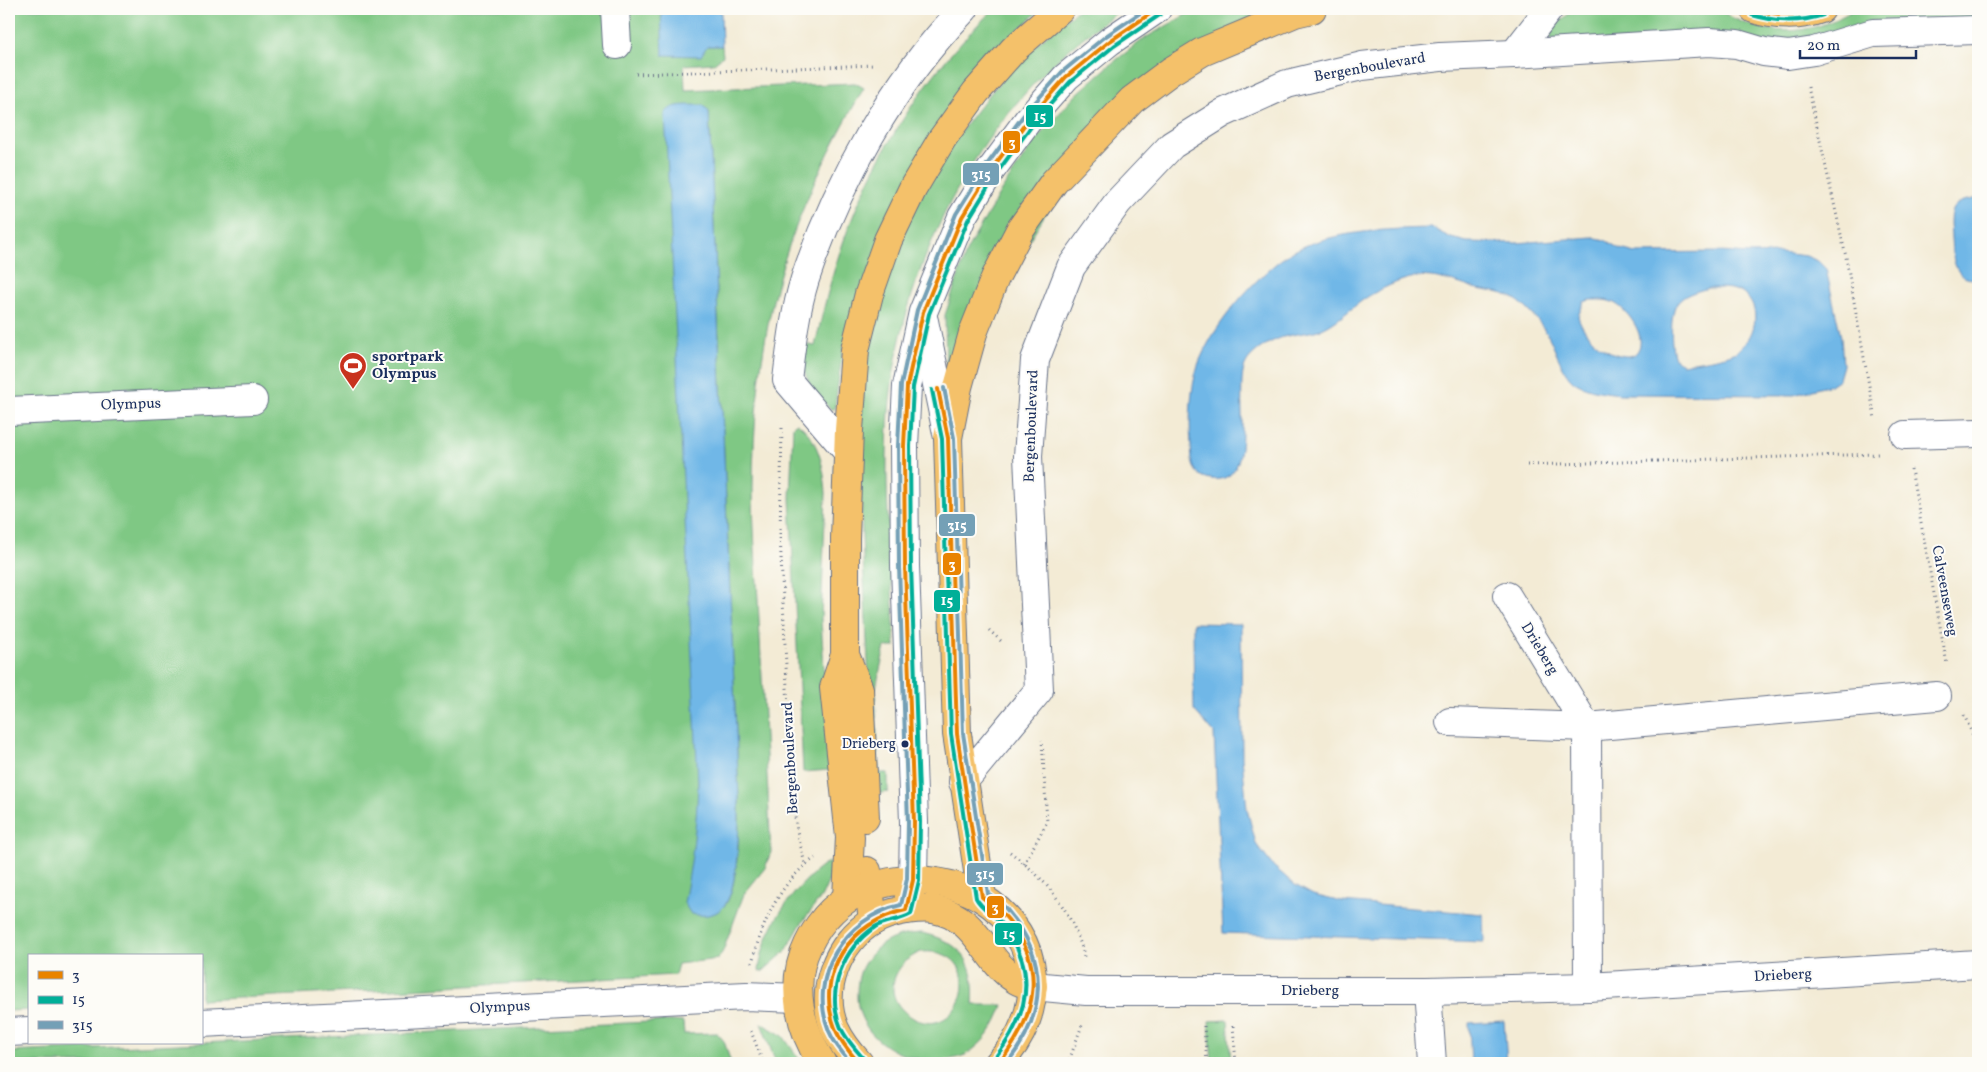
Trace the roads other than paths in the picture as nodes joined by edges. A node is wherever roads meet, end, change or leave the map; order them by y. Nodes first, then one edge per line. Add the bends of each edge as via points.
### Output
1 (616, 9) edge
2 (964, 9) edge
3 (1060, 9) edge
4 (1157, 9) edge
5 (1312, 9) edge
6 (1549, 9) edge
7 (1754, 9) edge
8 (1821, 9) edge
9 (1978, 30) edge
10 (617, 45) road end
11 (1514, 54) junction
12 (923, 312) junction
13 (254, 400) dead end
14 (9, 411) edge
15 (1978, 433) edge
16 (1904, 435) road end
17 (948, 438) junction
18 (848, 452) junction
19 (1508, 596) dead end
20 (1937, 696) dead end
21 (1450, 722) dead end
22 (1586, 727) junction
23 (963, 782) junction
24 (913, 880) junction
25 (858, 893) junction
26 (982, 897) junction
27 (906, 910) junction
28 (873, 921) junction
29 (1978, 964) edge
30 (1033, 986) junction
31 (1588, 987) junction
32 (1427, 991) junction
33 (798, 998) junction
34 (829, 1003) junction
35 (202, 1023) edge
36 (28, 1031) edge
37 (9, 1032) edge
38 (822, 1063) edge
39 (860, 1063) edge
40 (999, 1063) edge
41 (1432, 1063) edge

1 - 10 street
2 - 18 street via 926,52 851,167 805,281 787,380
3 - 18 main road via 1014,49 976,92 912,188 888,240 869,294 855,350
4 - 12 street via 1110,41 1066,78 1028,120 990,170 962,217
5 - 17 main road via 1210,48 1171,71 1132,100 1054,182 1020,230 994,278 973,333
6 - 11 street
7 - 8 main road via 1789,15
9 - 11 street, Bergenboulevard via 1873,34 1788,55 1723,42
11 - 23 street, Bergenboulevard via 1440,57 1362,66 1287,84 1223,112 1172,145 1118,202 1071,267 1035,360 1028,456 1039,690
12 - 17 street
12 - 24 street via 907,386 904,446
13 - 14 street, Olympus
15 - 16 street
17 - 23 main road via 958,734
18 - 25 main road via 845,655 859,689
19 - 22 street, Drieberg
20 - 22 street
21 - 22 street
22 - 31 street
23 - 26 main road
24 - 25 main road via 891,882
24 - 26 main road via 935,881
24 - 27 main road
25 - 28 main road
25 - 33 main road via 829,912 814,931 804,952
26 - 30 main road via 1002,914 1022,940 1032,966
27 - 28 main road
27 - 30 main road via 933,909 951,914 970,927 1005,972
28 - 34 main road via 853,936 839,956 831,979
29 - 31 street, Drieberg
30 - 32 street, Drieberg via 1086,991
30 - 40 main road via 1026,1025
31 - 32 street, Drieberg
32 - 41 street
33 - 34 main road
33 - 35 street, Olympus via 746,996
33 - 38 main road via 810,1045
34 - 39 main road via 834,1027 846,1048
36 - 37 street

